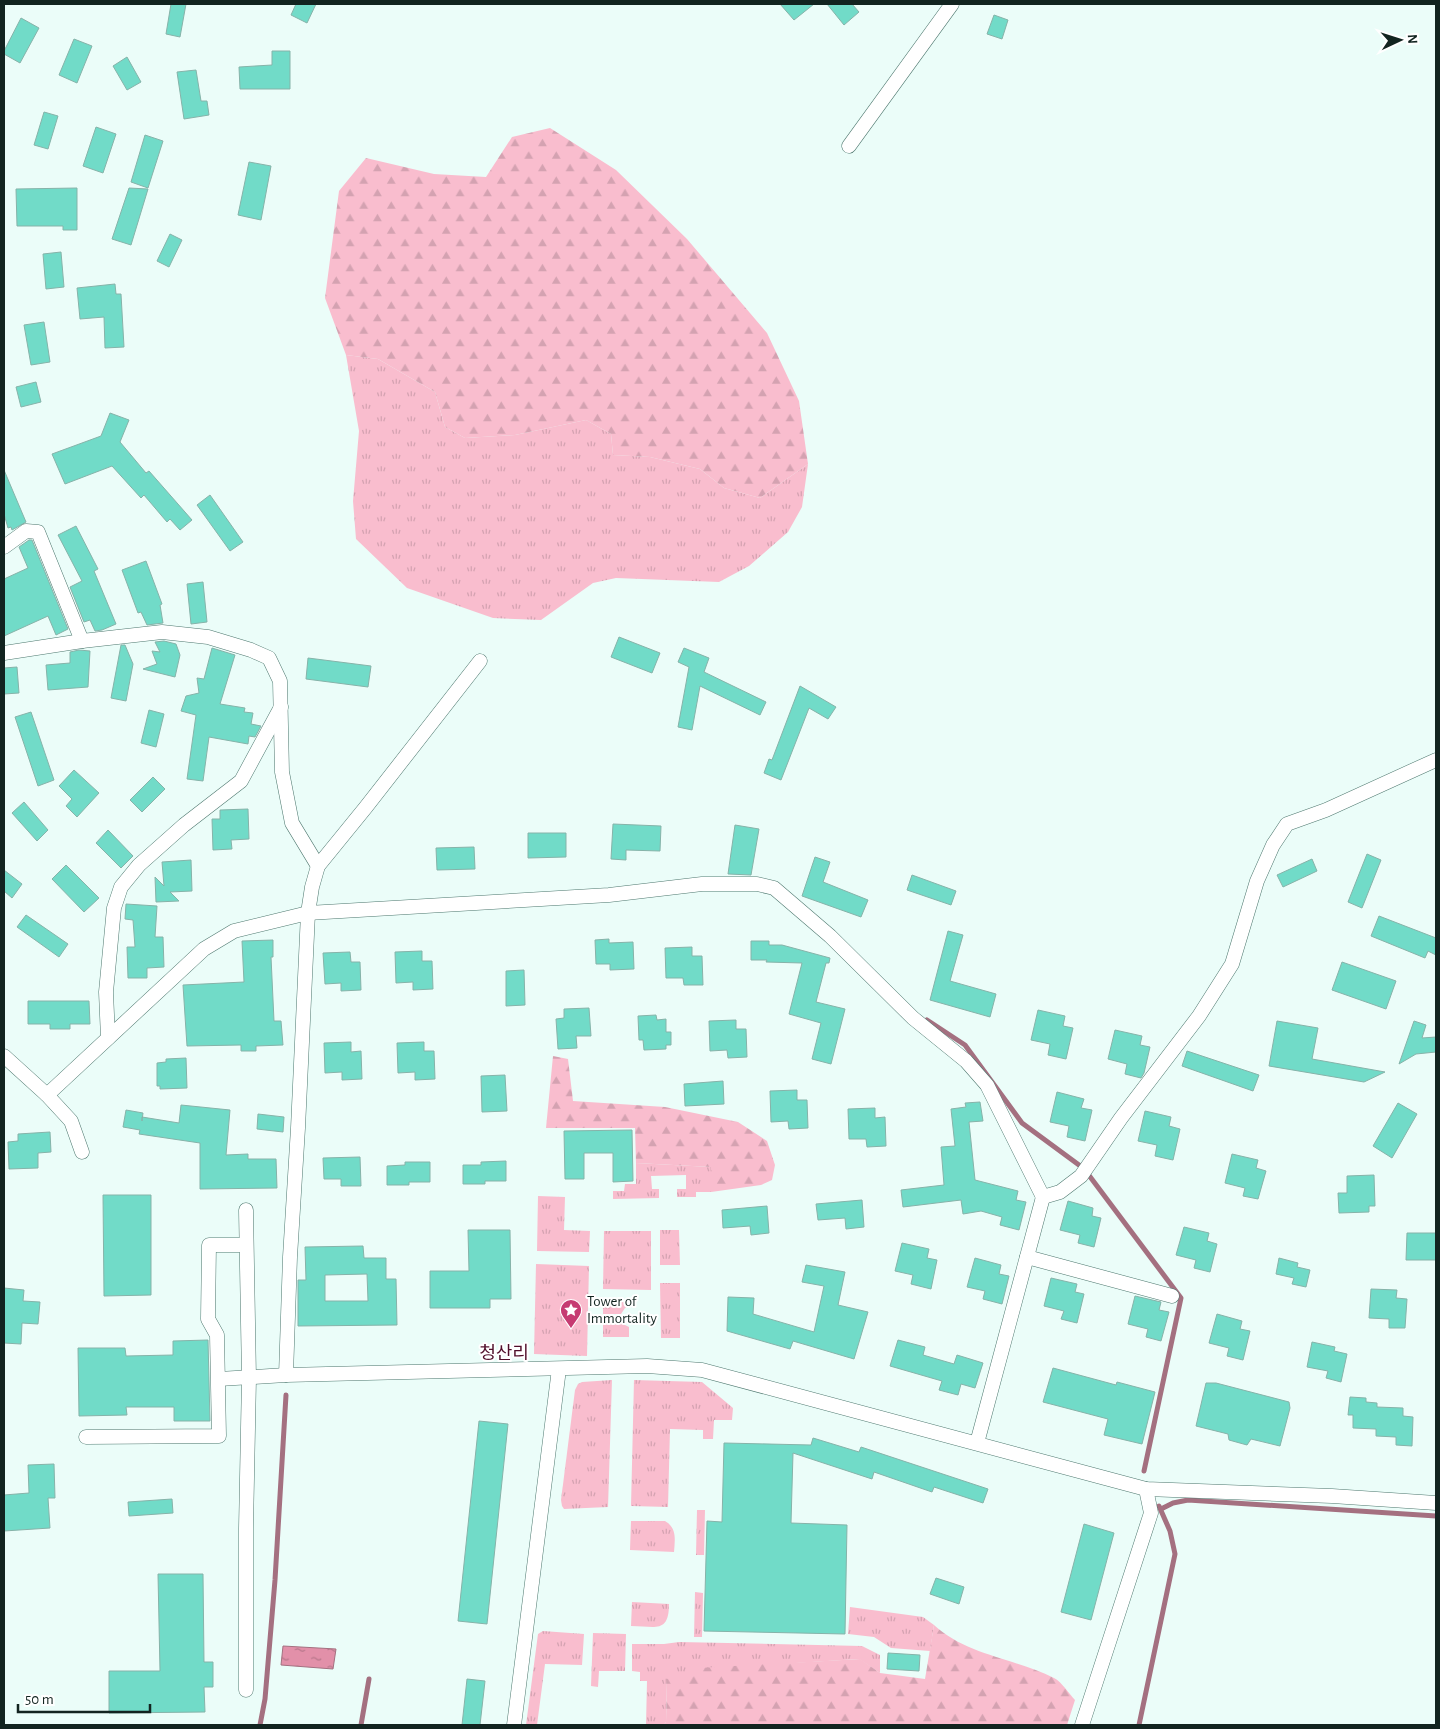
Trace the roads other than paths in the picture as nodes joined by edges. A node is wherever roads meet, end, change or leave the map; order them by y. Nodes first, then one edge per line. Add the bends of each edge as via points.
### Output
1 (952, 4) edge
2 (849, 146) dead end
3 (4, 547) edge
4 (82, 641) junction
5 (4, 653) edge
6 (480, 661) dead end
7 (282, 706) junction
8 (1436, 760) edge
9 (318, 866) junction
10 (308, 913) junction
11 (108, 1038) junction
12 (4, 1056) edge
13 (47, 1094) junction
14 (82, 1152) dead end
15 (1043, 1197) junction
16 (246, 1210) dead end
17 (246, 1245) junction
18 (1026, 1257) junction
19 (1172, 1296) dead end
20 (559, 1369) junction
21 (286, 1375) junction
22 (249, 1378) junction
23 (219, 1379) junction
24 (86, 1437) dead end
25 (977, 1443) junction
26 (1146, 1489) junction
27 (1436, 1503) edge
28 (246, 1690) dead end
29 (514, 1725) edge
30 (1082, 1725) edge

1 - 2 street
3 - 4 street via 26,531 38,532
4 - 5 street
4 - 7 street via 162,632 208,637 251,650 269,658 280,681
6 - 9 street
7 - 9 street via 282,772 292,823
7 - 11 street via 241,780 139,865 121,887 114,908 107,983
8 - 15 street via 1326,810 1287,824 1273,845 1257,881 1232,964 1199,1016 1082,1176 1060,1192
9 - 10 street
10 - 11 street via 234,931 204,949
10 - 15 street via 609,895 702,884 757,884 774,888 830,936 913,1018 966,1061 987,1085
10 - 21 street
11 - 13 street
12 - 13 street
13 - 14 street via 70,1121
15 - 18 street
16 - 17 street
17 - 22 street
17 - 23 street via 208,1245 208,1319 217,1335
18 - 19 street
18 - 25 street
20 - 21 street
20 - 25 street via 647,1366 702,1370
20 - 29 street
21 - 22 street
22 - 23 street
22 - 28 street
23 - 24 street via 219,1436
25 - 26 street
26 - 27 street
26 - 30 street via 1151,1513

